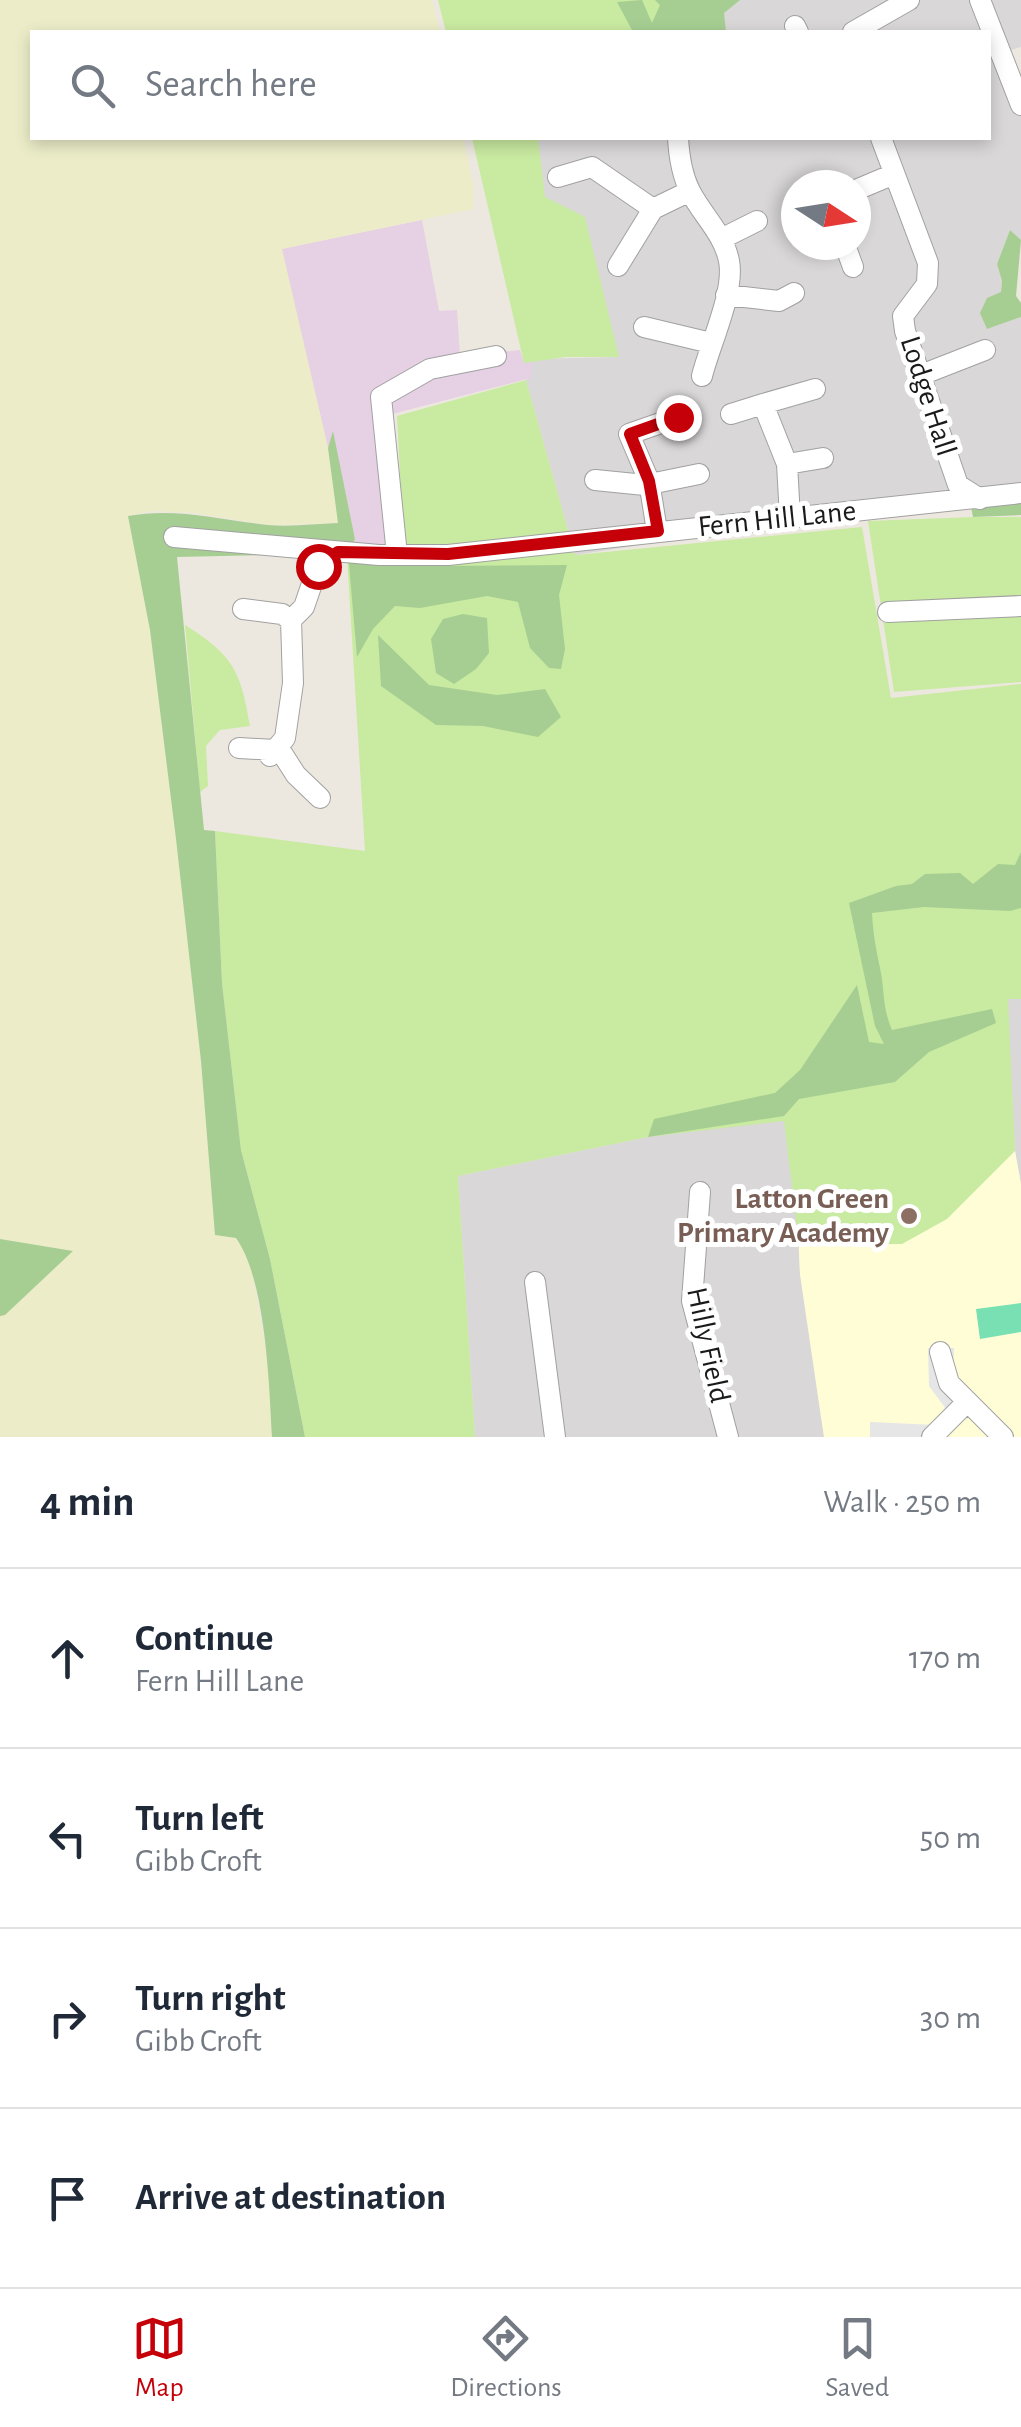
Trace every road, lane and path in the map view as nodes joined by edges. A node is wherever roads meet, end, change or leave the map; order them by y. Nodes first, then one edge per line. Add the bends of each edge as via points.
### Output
1 (909, 0) edge
2 (980, 0) edge
3 (856, 30) edge
4 (1021, 105) edge
5 (678, 140) edge
6 (882, 140) edge
7 (894, 174) junction
8 (558, 178) dead end
9 (871, 184) edge
10 (690, 191) junction
11 (653, 209) junction
12 (757, 221) dead end
13 (721, 238) junction
14 (850, 260) edge
15 (618, 266) dead end
16 (853, 267) dead end
17 (794, 294) dead end
18 (726, 295) junction
19 (644, 327) dead end
20 (711, 343) junction
21 (986, 350) dead end
22 (496, 356) dead end
23 (921, 375) junction
24 (702, 376) dead end
25 (815, 389) dead end
26 (763, 404) junction
27 (730, 414) dead end
28 (678, 417) dead end
29 (824, 458) dead end
30 (787, 464) junction
31 (699, 474) dead end
32 (595, 480) dead end
33 (649, 484) junction
34 (1021, 493) edge
35 (980, 499) junction
36 (790, 518) junction
37 (658, 531) junction
38 (174, 537) dead end
39 (338, 552) junction
40 (397, 555) junction
41 (1021, 606) edge
42 (243, 609) dead end
43 (900, 616) dead end
44 (292, 620) junction
45 (239, 748) dead end
46 (274, 751) junction
47 (320, 798) dead end
48 (700, 1192) dead end
49 (535, 1282) dead end
50 (940, 1352) dead end
51 (967, 1402) junction
52 (555, 1437) edge
53 (728, 1437) edge
54 (932, 1437) edge
55 (1003, 1437) edge

1 - 3 street
2 - 4 street
5 - 10 street
6 - 7 street, Lodge Hall
7 - 9 street
7 - 23 street, Lodge Hall via 928,263 926,284 903,316
8 - 11 street via 592,167
10 - 11 street
10 - 13 street
11 - 15 street
12 - 13 street
13 - 18 street via 730,262
14 - 16 street
17 - 18 street via 779,302
18 - 20 street
19 - 20 street
20 - 24 street
21 - 23 street
22 - 40 street via 430,368 381,398
23 - 35 street, Lodge Hall via 958,485
25 - 26 street
26 - 27 street
26 - 30 street
28 - 33 street via 630,434
29 - 30 street
30 - 36 street
31 - 33 street
32 - 33 street
33 - 37 street
34 - 35 street, Fern Hill Lane
35 - 36 street, Fern Hill Lane
36 - 37 street, Fern Hill Lane
37 - 40 street, Fern Hill Lane
38 - 39 street, Fern Hill Lane
39 - 40 street, Fern Hill Lane
39 - 44 street via 318,566 304,607
41 - 43 street
42 - 44 street
44 - 46 street via 293,683 285,738
45 - 46 street
46 - 47 street
48 - 53 street, Hilly Field via 692,1301
49 - 52 street
50 - 51 street via 949,1383
51 - 54 street
51 - 55 street

